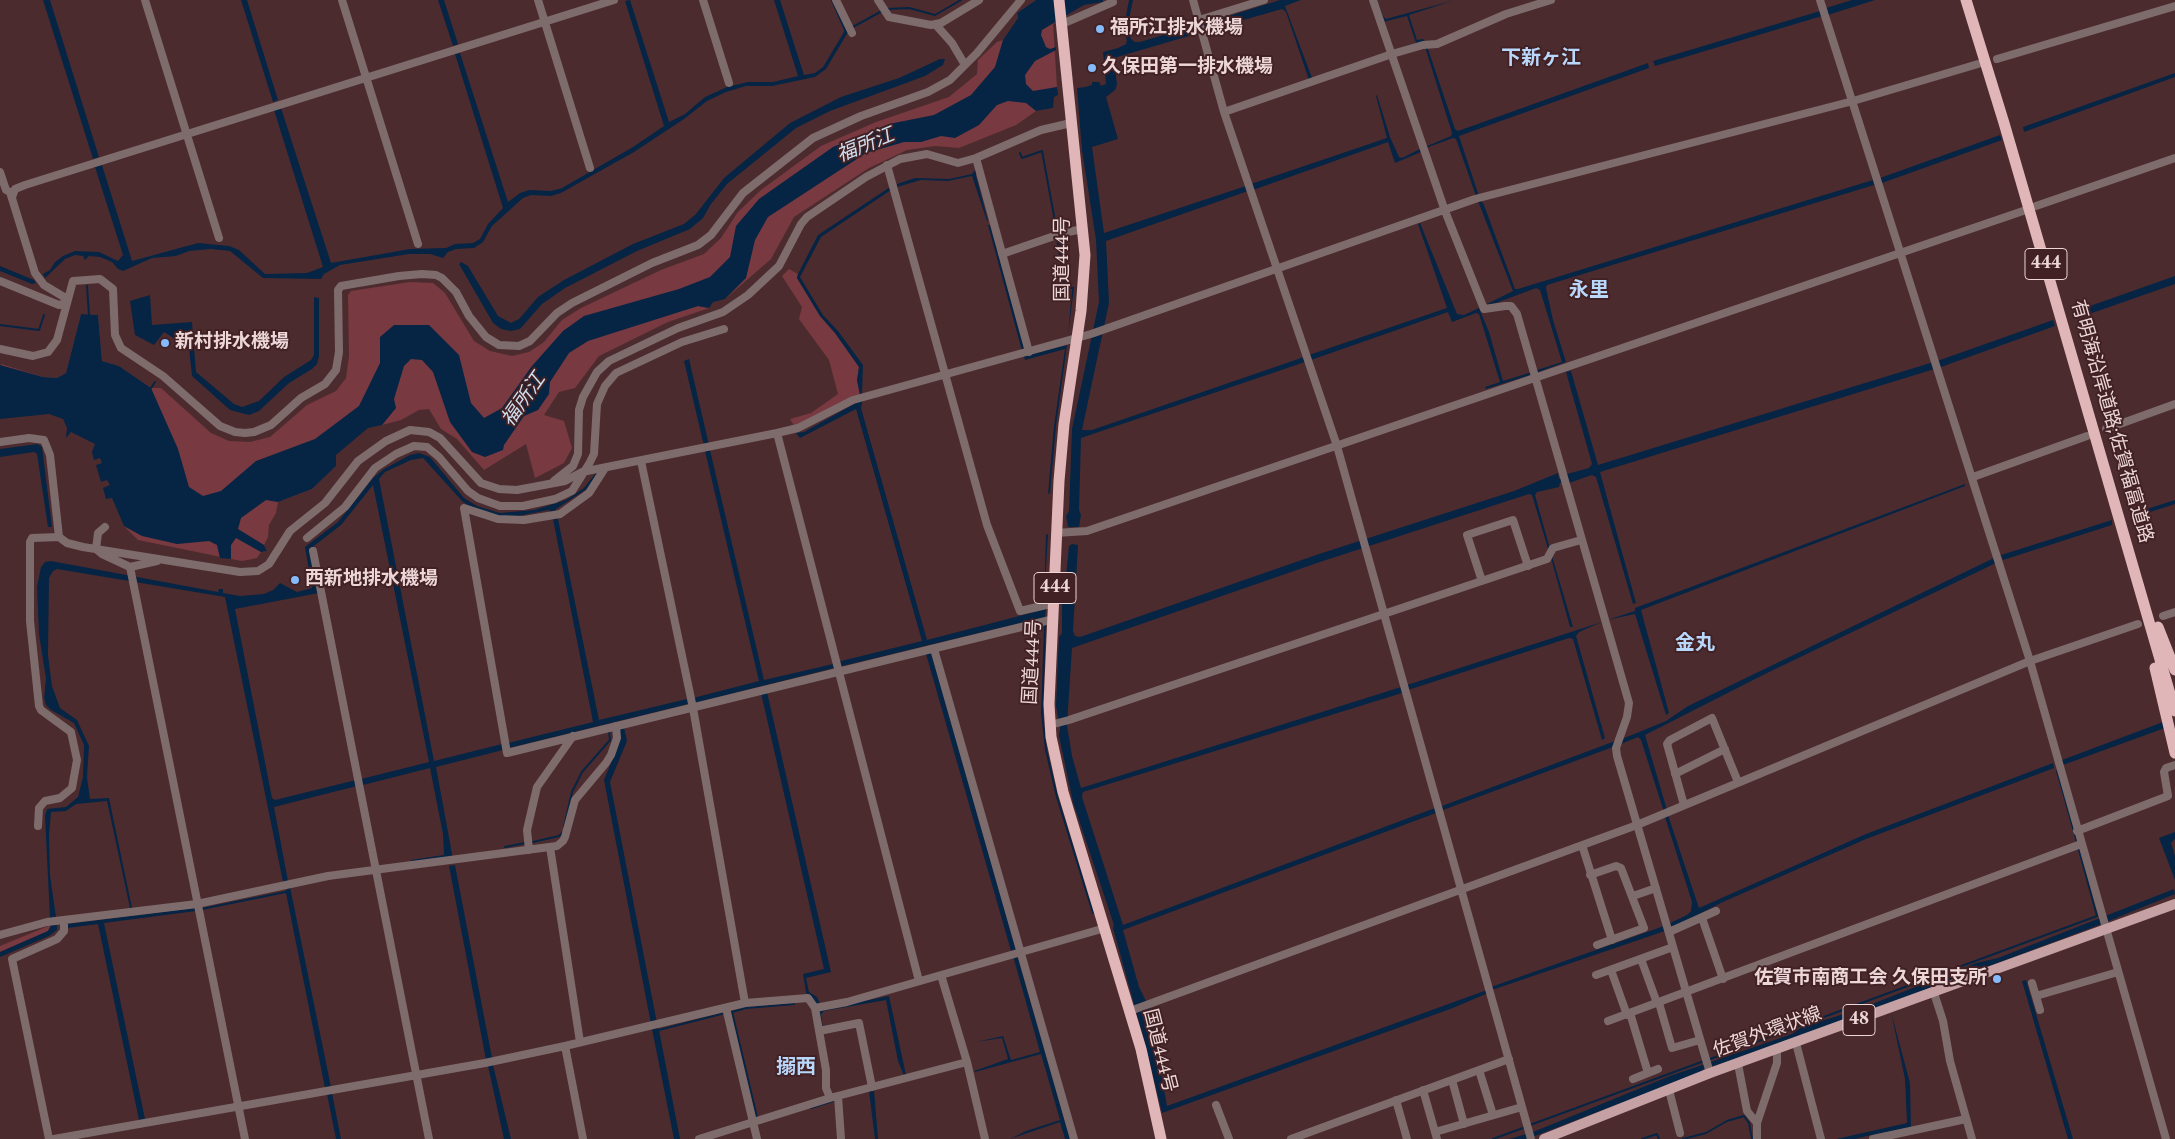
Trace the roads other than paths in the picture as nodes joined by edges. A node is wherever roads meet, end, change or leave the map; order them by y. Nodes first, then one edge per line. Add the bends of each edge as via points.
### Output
1 (145, 0) edge
2 (342, 0) edge
3 (538, 0) edge
4 (614, 0) edge
5 (703, 0) edge
6 (836, 0) edge
7 (878, 0) edge
8 (979, 0) edge
9 (1020, 0) edge
10 (1059, 0) edge
11 (1193, 0) edge
12 (1264, 0) edge
13 (1373, 0) edge
14 (1551, 0) edge
15 (1820, 0) edge
16 (1966, 0) edge
17 (1114, 1) edge
18 (2175, 6) edge
19 (1199, 20) junction
20 (545, 22) junction
21 (1062, 24) junction
22 (936, 25) junction
23 (850, 30) dead end
24 (1392, 54) junction
25 (1998, 58) dead end
26 (1978, 64) dead end
27 (965, 66) junction
28 (366, 77) junction
29 (729, 83) dead end
30 (1853, 101) junction
31 (1224, 112) junction
32 (1072, 124) junction
33 (187, 134) junction
34 (976, 158) junction
35 (2175, 158) edge
36 (887, 165) junction
37 (590, 168) dead end
38 (0, 172) edge
39 (12, 197) junction
40 (2036, 206) dead end
41 (2026, 210) dead end
42 (1445, 211) junction
43 (1083, 229) junction
44 (220, 238) dead end
45 (418, 244) dead end
46 (1901, 253) junction
47 (1002, 254) junction
48 (1277, 270) junction
49 (0, 281) edge
50 (67, 302) junction
51 (724, 329) dead end
52 (1077, 339) junction
53 (0, 349) edge
54 (1029, 352) junction
55 (946, 374) junction
56 (1536, 378) junction
57 (2175, 404) edge
58 (2106, 429) dead end
59 (777, 433) junction
60 (2087, 436) dead end
61 (0, 442) edge
62 (1337, 446) junction
63 (641, 461) junction
64 (605, 468) junction
65 (582, 472) junction
66 (1973, 477) junction
67 (550, 484) junction
68 (105, 527) dead end
69 (2123, 530) junction
70 (1056, 533) junction
71 (59, 537) junction
72 (307, 538) dead end
73 (1581, 540) junction
74 (96, 549) junction
75 (313, 551) dead end
76 (161, 560) junction
77 (1528, 566) junction
78 (130, 567) junction
79 (1482, 580) junction
80 (2143, 599) junction
81 (1055, 603) junction
82 (2175, 612) edge
83 (1384, 614) junction
84 (2162, 616) dead end
85 (1054, 620) junction
86 (2138, 624) dead end
87 (934, 649) junction
88 (2030, 661) junction
89 (2175, 670) edge
90 (838, 672) junction
91 (693, 708) junction
92 (2175, 711) edge
93 (1053, 724) junction
94 (616, 726) junction
95 (574, 736) junction
96 (1725, 749) junction
97 (2175, 754) edge
98 (2175, 766) edge
99 (1675, 774) junction
100 (1738, 782) junction
101 (1684, 805) junction
102 (1637, 825) junction
103 (38, 826) dead end
104 (2077, 831) junction
105 (2081, 844) junction
106 (1582, 845) junction
107 (550, 847) junction
108 (528, 850) junction
109 (377, 871) junction
110 (1590, 875) junction
111 (1656, 888) junction
112 (1462, 890) junction
113 (1633, 896) junction
114 (197, 904) junction
115 (2175, 904) edge
116 (1716, 911) dead end
117 (1702, 918) junction
118 (64, 920) junction
119 (2104, 926) junction
120 (1105, 928) junction
121 (1669, 932) junction
122 (0, 935) edge
123 (1612, 940) junction
124 (1597, 946) dead end
125 (1674, 948) junction
126 (1021, 952) junction
127 (1641, 959) junction
128 (1611, 970) junction
129 (2118, 972) junction
130 (941, 975) junction
131 (1596, 975) dead end
132 (1723, 979) junction
133 (919, 981) junction
134 (2032, 983) dead end
135 (1686, 992) junction
136 (1934, 993) junction
137 (2036, 996) junction
138 (745, 1003) junction
139 (1658, 1003) junction
140 (726, 1008) junction
141 (815, 1008) junction
142 (1138, 1008) junction
143 (2040, 1010) dead end
144 (1628, 1014) junction
145 (1608, 1021) dead end
146 (819, 1031) junction
147 (1700, 1040) junction
148 (580, 1042) junction
149 (1796, 1043) junction
150 (565, 1046) junction
151 (1777, 1050) junction
152 (1509, 1059) junction
153 (966, 1062) junction
154 (1738, 1064) junction
155 (1709, 1068) junction
156 (1658, 1069) dead end
157 (1479, 1070) junction
158 (1648, 1073) junction
159 (416, 1074) junction
160 (1633, 1079) dead end
161 (1452, 1080) junction
162 (872, 1088) junction
163 (1423, 1090) junction
164 (1668, 1090) junction
165 (834, 1097) junction
166 (1396, 1100) junction
167 (1216, 1105) dead end
168 (238, 1106) junction
169 (1522, 1107) junction
170 (1493, 1115) junction
171 (1966, 1119) junction
172 (754, 1120) junction
173 (1757, 1123) junction
174 (1464, 1124) junction
175 (1680, 1133) dead end
176 (1530, 1135) edge
177 (1436, 1136) edge
178 (700, 1138) edge
179 (1876, 1138) edge
180 (49, 1139) edge
181 (54, 1139) edge
182 (244, 1139) edge
183 (429, 1139) edge
184 (583, 1139) edge
185 (757, 1139) edge
186 (841, 1139) edge
187 (985, 1139) edge
188 (1074, 1139) edge
189 (1160, 1139) edge
190 (1229, 1139) edge
191 (1291, 1139) edge
192 (1408, 1139) edge
193 (1544, 1139) edge
194 (1757, 1139) edge
195 (1821, 1139) edge
196 (1972, 1139) edge
197 (2166, 1139) edge

1 - 33 street
2 - 28 street
3 - 20 street
4 - 20 street
5 - 29 street
6 - 23 street
7 - 22 street via 889,17
8 - 22 street
9 - 27 street
10 - 21 highway, 444
11 - 19 street
12 - 19 street
13 - 24 street
14 - 24 street via 1506,14 1437,44
15 - 30 street
16 - 69 highway, 有明海沿岸道路;佐賀福富道路 / 444
17 - 21 street
18 - 25 street
19 - 31 street
20 - 28 street
20 - 37 street
21 - 32 highway, 国道444号 / 444
22 - 27 street via 959,52
24 - 31 street
24 - 42 street
26 - 30 street
27 - 50 street via 938,87 813,138 743,193 711,235 698,245 652,263 572,303 557,313 530,341 519,346 499,345 486,337 452,287 436,275 399,276 341,286 338,290 339,352 336,370 324,384 271,425 254,432 235,432 220,426 163,376 120,348 115,335 111,285 100,279 73,281
28 - 33 street
28 - 45 street
30 - 42 street via 1488,196
30 - 46 street
31 - 48 street
32 - 34 street via 1041,130
32 - 43 highway, 国道444号 / 444
33 - 39 street via 18,187
33 - 44 street
34 - 36 street via 958,163 927,154
34 - 47 street
35 - 40 street
36 - 55 street
36 - 67 street via 808,217 779,266 748,295 723,312 678,328 609,361 597,372 583,396 578,454 573,466
38 - 39 street
39 - 50 street via 35,273 44,285
41 - 46 street
42 - 48 street
42 - 56 street via 1484,309 1505,306 1515,310
43 - 47 street
43 - 52 highway, 国道444号 / 444 via 1084,283
46 - 56 street
46 - 66 street
47 - 54 street
48 - 52 street
48 - 62 street
49 - 50 street via 59,305
50 - 53 street via 57,340 48,352 33,356
51 - 65 street via 682,342 616,373 605,386 597,404 594,454
52 - 54 street
52 - 70 highway, 国道444号 / 444 via 1064,424
54 - 55 street
55 - 59 street via 853,400 798,428
55 - 81 street via 987,525 1020,611
56 - 62 street
56 - 73 street
57 - 58 street
59 - 63 street
59 - 90 street
60 - 66 street
61 - 71 street via 29,438 44,440 50,455
62 - 70 street via 1087,531
62 - 83 street
63 - 64 street
63 - 91 street
64 - 65 street
64 - 95 street via 589,493 560,514 524,520 498,519 464,508 506,750 508,753
65 - 67 street
65 - 72 street via 572,491 555,499 522,506 500,506 468,491 439,456 427,447 414,446 375,468 345,507
66 - 88 street
67 - 76 street via 517,490 488,487 440,438 429,432 410,430 386,441 358,461 325,503 290,531 263,569 250,573
68 - 74 street via 98,534
69 - 80 highway, 有明海沿岸道路;佐賀福富道路 / 444
69 - 89 highway via 2130,538 2156,624
70 - 81 highway, 国道444号 / 444
71 - 74 street via 67,543
71 - 103 street via 36,536 30,542 30,621 39,706 71,732 77,760 72,788 60,798 45,801 40,808
73 - 77 street via 1553,548 1547,559
73 - 102 street via 1629,703 1616,748
74 - 76 street
74 - 78 street
75 - 109 street
76 - 78 street
77 - 79 street
77 - 79 street via 1513,520 1468,535
78 - 114 street
79 - 83 street
80 - 92 highway, 有明海沿岸道路;佐賀福富道路 / 444
80 - 97 highway via 2142,614
81 - 85 highway, 国道444号 / 444
82 - 84 street
83 - 93 street
83 - 112 street
85 - 87 street
85 - 93 highway, 国道444号 / 444
86 - 88 street
87 - 90 street
87 - 126 street
88 - 100 street
88 - 104 street
90 - 91 street
90 - 133 street
91 - 94 street
91 - 138 street
93 - 120 highway, 国道444号 / 444 via 1057,769
94 - 95 street
94 - 107 street via 617,738 611,754 575,800 563,842
95 - 108 street via 537,788 527,830
96 - 99 street
96 - 99 street via 1712,718 1667,744
96 - 100 street
98 - 104 street via 2166,768 2164,772 2168,796
99 - 101 street
100 - 101 street
101 - 102 street
102 - 106 street
102 - 111 street
104 - 105 street
105 - 119 street
105 - 132 street
106 - 110 street
106 - 112 street
107 - 108 street
107 - 148 street
108 - 109 street
109 - 114 street via 328,876
109 - 159 street
110 - 113 street via 1616,866 1621,868
110 - 123 street
111 - 113 street
111 - 121 street
112 - 142 street
112 - 152 street
113 - 123 street via 1644,928
114 - 118 street
114 - 168 street
115 - 119 main road, 佐賀外環状線 / 48
116 - 117 street
117 - 121 street
117 - 132 street
118 - 122 street
118 - 180 street via 64,931 57,939 12,959
119 - 129 street
119 - 136 main road, 佐賀外環状線 / 48
120 - 126 street
120 - 142 highway, 国道444号 / 444
121 - 125 street
123 - 124 street
125 - 127 street
125 - 135 street
126 - 130 street
126 - 188 street
127 - 128 street
127 - 139 street
128 - 131 street
128 - 144 street
129 - 137 street
129 - 197 street
130 - 133 street
130 - 153 street
132 - 135 street
133 - 141 street
134 - 137 street
135 - 139 street
135 - 147 street
136 - 149 main road, 佐賀外環状線 / 48
136 - 171 street
137 - 143 street
138 - 140 street
138 - 141 street via 808,998
139 - 144 street
139 - 147 street via 1672,1048
140 - 148 street
140 - 172 street
141 - 146 street
142 - 189 highway, 国道444号 / 444
144 - 145 street
144 - 158 street
146 - 162 street via 859,1023
146 - 165 street via 826,1088
147 - 155 street
148 - 150 street
149 - 151 main road, 佐賀外環状線 / 48
149 - 195 street
150 - 159 street
150 - 184 street
151 - 154 main road, 佐賀外環状線 / 48
151 - 173 street via 1777,1063
152 - 157 street
152 - 169 street
153 - 162 street
153 - 187 street
154 - 155 main road, 佐賀外環状線 / 48
154 - 173 street via 1747,1111
155 - 164 main road, 佐賀外環状線 / 48
156 - 158 street
157 - 161 street
157 - 170 street
158 - 160 street
159 - 168 street
159 - 183 street
161 - 163 street
161 - 174 street
162 - 165 street
163 - 166 street
163 - 177 street
164 - 175 street
164 - 193 main road, 佐賀外環状線 / 48
165 - 172 street
165 - 186 street
166 - 191 street
166 - 192 street
167 - 190 street
168 - 181 street
168 - 182 street
169 - 170 street
169 - 176 street
170 - 174 street
171 - 179 street
171 - 196 street
172 - 178 street
172 - 185 street
173 - 194 street
174 - 177 street

